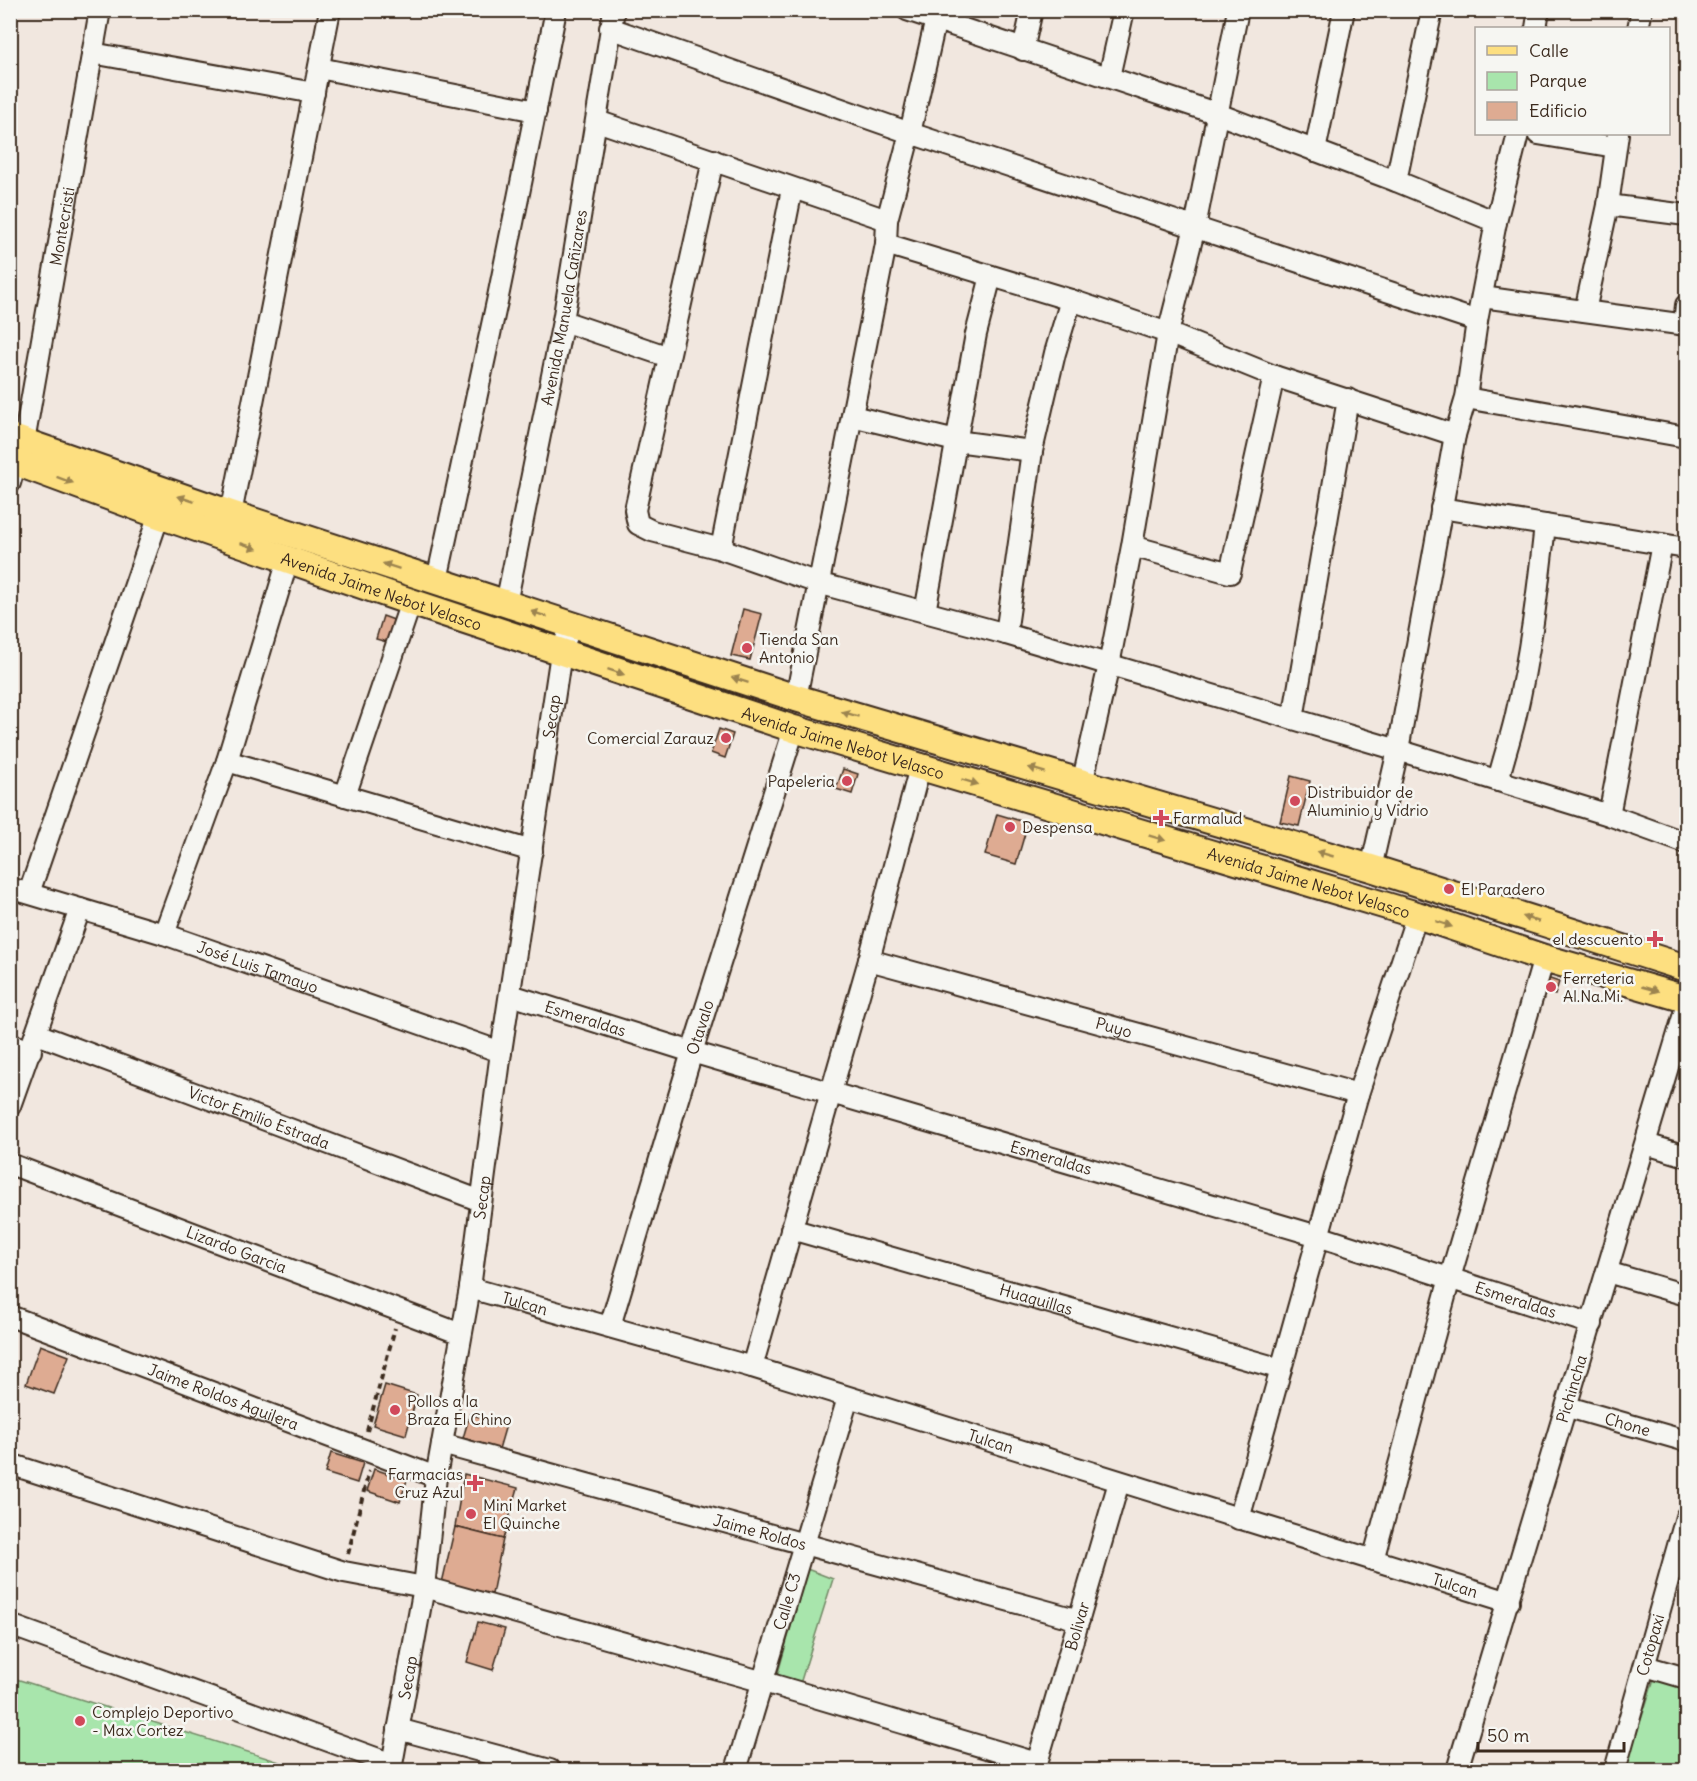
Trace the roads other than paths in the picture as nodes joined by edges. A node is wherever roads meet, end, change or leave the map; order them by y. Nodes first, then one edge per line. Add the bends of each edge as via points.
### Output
1 (100, 10) edge
2 (330, 10) edge
3 (556, 10) edge
4 (907, 10) edge
5 (1032, 10) edge
6 (1124, 10) edge
7 (1238, 10) edge
8 (1344, 10) edge
9 (1432, 10) edge
10 (1539, 10) edge
11 (1642, 10) edge
12 (937, 16) edge
13 (612, 19) edge
14 (1536, 27) edge
15 (1638, 27) edge
16 (1023, 50) junction
17 (92, 53) junction
18 (319, 68) junction
19 (1109, 77) junction
20 (314, 93) junction
21 (536, 111) junction
22 (1218, 114) junction
23 (597, 121) junction
24 (910, 133) junction
25 (1518, 135) edge
26 (1551, 135) edge
27 (1617, 140) edge
28 (1315, 151) junction
29 (713, 160) junction
30 (1396, 181) junction
31 (792, 189) junction
32 (1608, 205) junction
33 (1686, 215) edge
34 (887, 219) junction
35 (1496, 222) junction
36 (1195, 228) junction
37 (886, 244) junction
38 (991, 276) junction
39 (1482, 297) junction
40 (1071, 300) junction
41 (1585, 311) junction
42 (1686, 318) edge
43 (563, 321) junction
44 (1477, 321) junction
45 (1168, 333) junction
46 (669, 357) junction
47 (1274, 375) junction
48 (1466, 398) junction
49 (1348, 399) junction
50 (852, 416) junction
51 (1455, 435) junction
52 (1686, 437) edge
53 (956, 441) junction
54 (1032, 451) junction
55 (14, 457) edge
56 (1441, 507) junction
57 (231, 514) junction
58 (159, 515) junction
59 (1545, 525) junction
60 (1662, 544) junction
61 (1132, 546) junction
62 (1686, 548) edge
63 (721, 549) junction
64 (288, 560) junction
65 (437, 580) junction
66 (818, 583) junction
67 (463, 589) junction
68 (411, 602) junction
69 (506, 604) junction
70 (925, 612) junction
71 (456, 617) junction
72 (571, 625) junction
73 (1006, 634) junction
74 (561, 653) junction
75 (1109, 665) junction
76 (796, 698) junction
77 (1293, 719) junction
78 (794, 729) junction
79 (1398, 750) junction
80 (227, 761) junction
81 (920, 767) junction
82 (1498, 781) junction
83 (1082, 784) junction
84 (345, 796) junction
85 (1609, 815) junction
86 (1686, 843) edge
87 (532, 851) junction
88 (1371, 868) junction
89 (20, 890) edge
90 (80, 909) junction
91 (1417, 915) junction
92 (164, 934) junction
93 (1544, 958) junction
94 (869, 960) junction
95 (1686, 968) edge
96 (511, 995) junction
97 (1686, 999) edge
98 (1686, 1007) edge
99 (34, 1043) junction
100 (10, 1044) edge
101 (501, 1052) junction
102 (692, 1052) junction
103 (832, 1092) junction
104 (1358, 1094) junction
105 (10, 1106) edge
106 (1646, 1144) junction
107 (1686, 1156) edge
108 (10, 1164) edge
109 (481, 1202) junction
110 (791, 1229) junction
111 (1318, 1236) junction
112 (1607, 1272) junction
113 (1450, 1278) junction
114 (470, 1288) junction
115 (1686, 1295) edge
116 (10, 1316) edge
117 (1592, 1324) junction
118 (610, 1326) junction
119 (461, 1334) junction
120 (752, 1367) junction
121 (1281, 1369) junction
122 (848, 1398) junction
123 (1568, 1407) junction
124 (1686, 1442) edge
125 (442, 1444) junction
126 (10, 1464) edge
127 (436, 1477) junction
128 (1119, 1482) junction
129 (1686, 1517) edge
130 (1239, 1519) junction
131 (803, 1544) junction
132 (1373, 1560) junction
133 (424, 1587) junction
134 (1509, 1602) junction
135 (1079, 1620) junction
136 (10, 1625) edge
137 (1645, 1666) junction
138 (1686, 1678) edge
139 (764, 1682) junction
140 (398, 1729) junction
141 (392, 1767) edge
142 (1036, 1767) edge
143 (550, 1770) edge
144 (736, 1770) edge
145 (1457, 1770) edge
146 (1615, 1770) edge

1 - 17 street, Montecristi
2 - 18 street
3 - 21 street
4 - 12 street
5 - 16 street
6 - 19 street
7 - 22 street
8 - 28 street
9 - 30 street
10 - 14 street
11 - 15 street
12 - 16 street
12 - 24 street
13 - 23 street, Avenida Manuela Cañizares
13 - 24 street
16 - 19 street
17 - 20 street
17 - 55 street, Montecristi
18 - 20 street
18 - 21 street
19 - 22 street
20 - 57 street
21 - 65 street
22 - 28 street
22 - 36 street
23 - 29 street
23 - 43 street, Avenida Manuela Cañizares
24 - 34 street
24 - 36 street
25 - 35 street
26 - 27 street
27 - 32 street
28 - 30 street
29 - 31 street
29 - 46 street
30 - 35 street
31 - 34 street
31 - 63 street
32 - 33 street
32 - 41 street
34 - 37 street
35 - 39 street
36 - 44 street
36 - 45 street
37 - 38 street
37 - 50 street
38 - 40 street
38 - 53 street
39 - 41 street
39 - 44 street
40 - 45 street
40 - 54 street
41 - 42 street
43 - 46 street
43 - 69 street, Avenida Manuela Cañizares
44 - 48 street
45 - 47 street
45 - 61 street
46 - 63 street via 635,510 638,524
47 - 49 street
47 - 61 street via 1230,573
48 - 51 street
48 - 52 street
49 - 51 street
49 - 77 street
50 - 53 street
50 - 66 street
51 - 56 street
53 - 54 street
53 - 70 street
54 - 73 street
57 -> 55 main road, Avenida Jaime Nebot Velasco
55 -> 58 main road, Avenida Jaime Nebot Velasco
56 - 59 street
56 - 79 street
65 -> 57 main road, Avenida Jaime Nebot Velasco
58 -> 64 main road, Avenida Jaime Nebot Velasco
58 - 89 street
59 - 60 street
59 - 82 street via 1525,666
60 - 62 street
60 - 85 street
61 - 75 street
63 - 66 street
64 - 68 main road, Avenida Jaime Nebot Velasco
64 - 80 street
65 - 67 main road, Avenida Jaime Nebot Velasco
66 - 70 street
66 - 76 street
67 - 69 main road, Avenida Jaime Nebot Velasco
67 - 71 main road
68 - 71 main road, Avenida Jaime Nebot Velasco
68 - 84 street
72 -> 69 main road, Avenida Jaime Nebot Velasco
70 - 73 street
71 - 74 main road, Avenida Jaime Nebot Velasco
72 - 74 street, Secap
76 -> 72 main road, Avenida Jaime Nebot Velasco
73 - 75 street
74 -> 78 main road, Avenida Jaime Nebot Velasco
74 - 87 street, Secap
75 - 77 street
75 - 83 street
83 -> 76 main road, Avenida Jaime Nebot Velasco
77 - 79 street
78 - 81 main road, Avenida Jaime Nebot Velasco
78 - 102 street, Otavalo
79 - 82 street
79 - 88 street
80 - 84 street
80 - 92 street
81 -> 91 main road, Avenida Jaime Nebot Velasco
81 - 94 street
82 - 85 street
88 -> 83 main road, Avenida Jaime Nebot Velasco
84 - 87 street
85 - 86 street
87 - 96 street, Secap
95 -> 88 main road, Avenida Jaime Nebot Velasco
89 - 90 street, José Luis Tamayo
90 - 92 street, José Luis Tamayo
90 - 99 street
91 -> 93 main road, Avenida Jaime Nebot Velasco
91 - 104 street
92 - 101 street, José Luis Tamayo
93 -> 97 main road, Avenida Jaime Nebot Velasco
93 - 113 street
94 - 103 street
94 - 104 street, Puyo
96 - 101 street, Secap
96 - 102 street, Esmeraldas
98 - 106 street, Pichincha
99 - 100 street, Victor Emilio Estrada
99 - 105 street
99 - 109 street, Victor Emilio Estrada
101 - 109 street, Secap
102 - 103 street, Esmeraldas
102 - 118 street, Otavalo
103 - 110 street
103 - 111 street, Esmeraldas
104 - 111 street
106 - 107 street
106 - 112 street, Pichincha
108 - 119 street, Lizardo Garcia
109 - 114 street, Secap
110 - 120 street
110 - 121 street, Huaquillas
111 - 113 street, Esmeraldas
111 - 121 street
112 - 115 street
112 - 117 street, Pichincha
113 - 117 street, Esmeraldas
113 - 132 street
114 - 118 street, Tulcan
114 - 119 street, Secap
116 - 127 street, Jaime Roldos Aguilera
117 - 123 street, Pichincha
118 - 120 street, Tulcan
119 - 125 street, Secap
120 - 122 street, Tulcan
121 - 130 street
122 - 128 street, Tulcan
122 - 131 street, Calle C3
123 - 124 street, Chone
123 - 134 street, Pichincha
125 - 127 street, Secap
125 - 131 street, Jaime Roldos
126 - 133 street via 344,1572
127 - 133 street, Secap
128 - 130 street, Tulcan
128 - 135 street, Bolivar
129 - 137 street, Cotopaxi
130 - 132 street, Tulcan
131 - 135 street, Jaime Roldos
131 - 139 street, Calle C3
132 - 134 street, Tulcan
133 - 139 street
133 - 140 street, Secap
134 - 145 street, Pichincha
135 - 142 street, Bolivar
136 - 141 street
137 - 138 street
137 - 146 street, Cotopaxi
139 - 142 street
139 - 144 street, Calle C3
140 - 141 street, Secap
140 - 143 street

